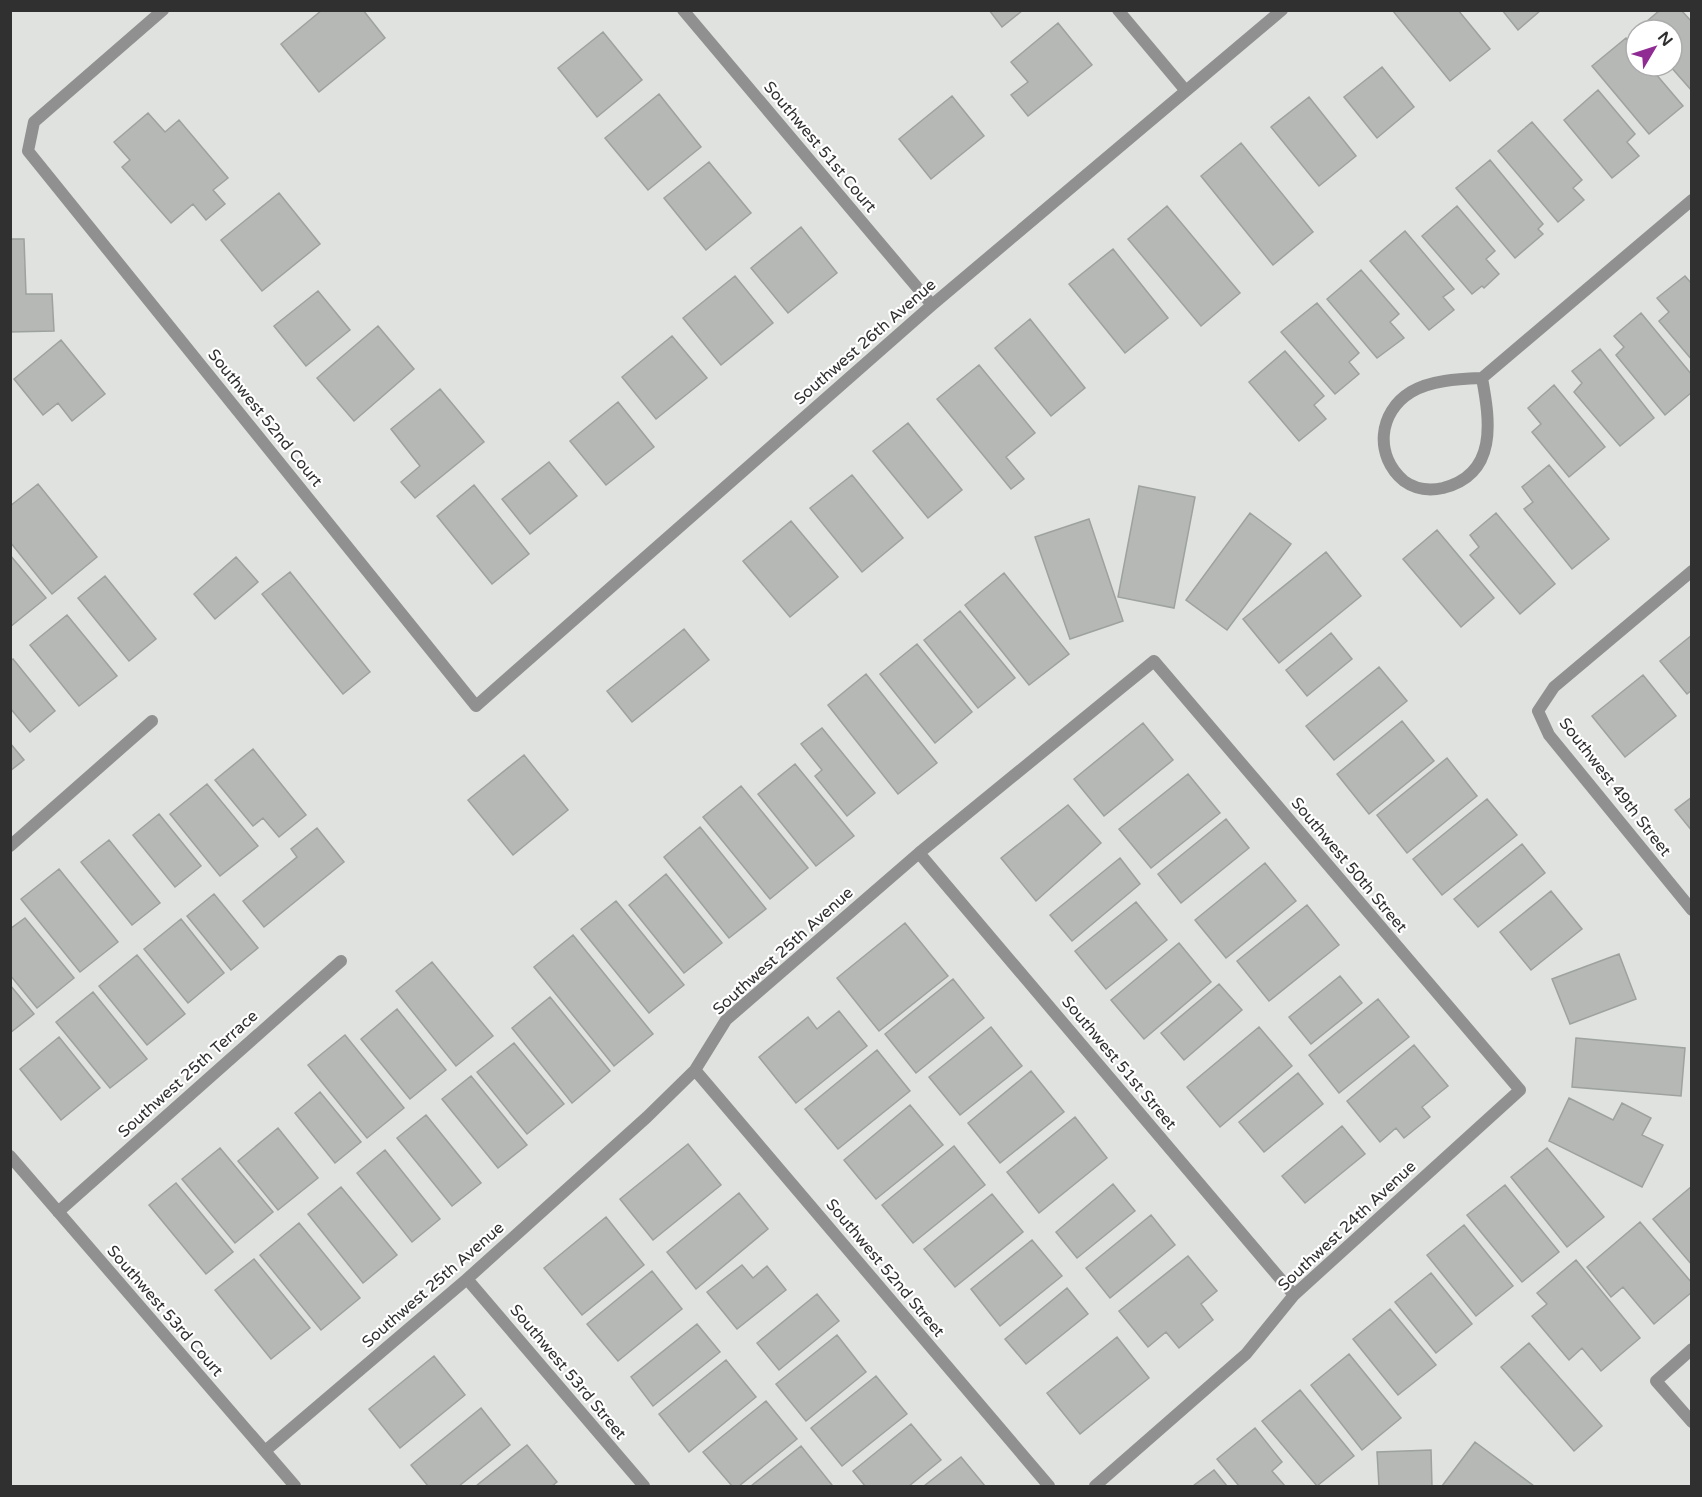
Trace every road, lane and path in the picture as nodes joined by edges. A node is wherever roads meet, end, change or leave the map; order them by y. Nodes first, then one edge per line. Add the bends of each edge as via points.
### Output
1 (164, 10) edge
2 (683, 10) edge
3 (1118, 10) edge
4 (1282, 10) edge
5 (1186, 91) junction
6 (1692, 200) edge
7 (932, 305) junction
8 (1482, 378) junction
9 (1692, 571) edge
10 (1154, 661) joint
11 (476, 706) joint
12 (152, 721) dead end
13 (10, 846) edge
14 (918, 853) junction
15 (1692, 910) edge
16 (341, 961) dead end
17 (695, 1070) junction
18 (1520, 1090) joint
19 (10, 1156) edge
20 (58, 1212) junction
21 (467, 1278) junction
22 (1294, 1295) junction
23 (1692, 1349) edge
24 (1692, 1422) edge
25 (265, 1451) junction
26 (295, 1486) edge
27 (644, 1486) edge
28 (1049, 1486) edge
29 (1095, 1486) edge

1 - 11 street, Southwest 52nd Court via 34,122 28,151
2 - 7 street, Southwest 51st Court
3 - 5 street
4 - 5 street, Southwest 26th Avenue
5 - 7 street, Southwest 26th Avenue
6 - 8 street
7 - 11 street, Southwest 26th Avenue
8 - 8 street via 1489,432 1485,452 1477,465 1454,485 1436,490 1419,489 1405,482 1385,456 1385,423 1394,406 1411,392 1432,384
9 - 15 street, Southwest 49th Street via 1554,687 1538,711 1549,735
10 - 14 street, Southwest 25th Avenue
10 - 18 street, Southwest 50th Street
12 - 13 street
14 - 17 street, Southwest 25th Avenue via 726,1020
14 - 22 street, Southwest 51st Street
16 - 20 street, Southwest 25th Terrace
17 - 21 street, Southwest 25th Avenue
17 - 28 street, Southwest 52nd Street
18 - 22 street, Southwest 24th Avenue
19 - 20 street, Southwest 53rd Court
20 - 25 street, Southwest 53rd Court
21 - 25 street, Southwest 25th Avenue
21 - 27 street, Southwest 53rd Street
22 - 29 street, Southwest 24th Avenue via 1246,1354
23 - 24 street via 1656,1381
25 - 26 street, Southwest 53rd Court

